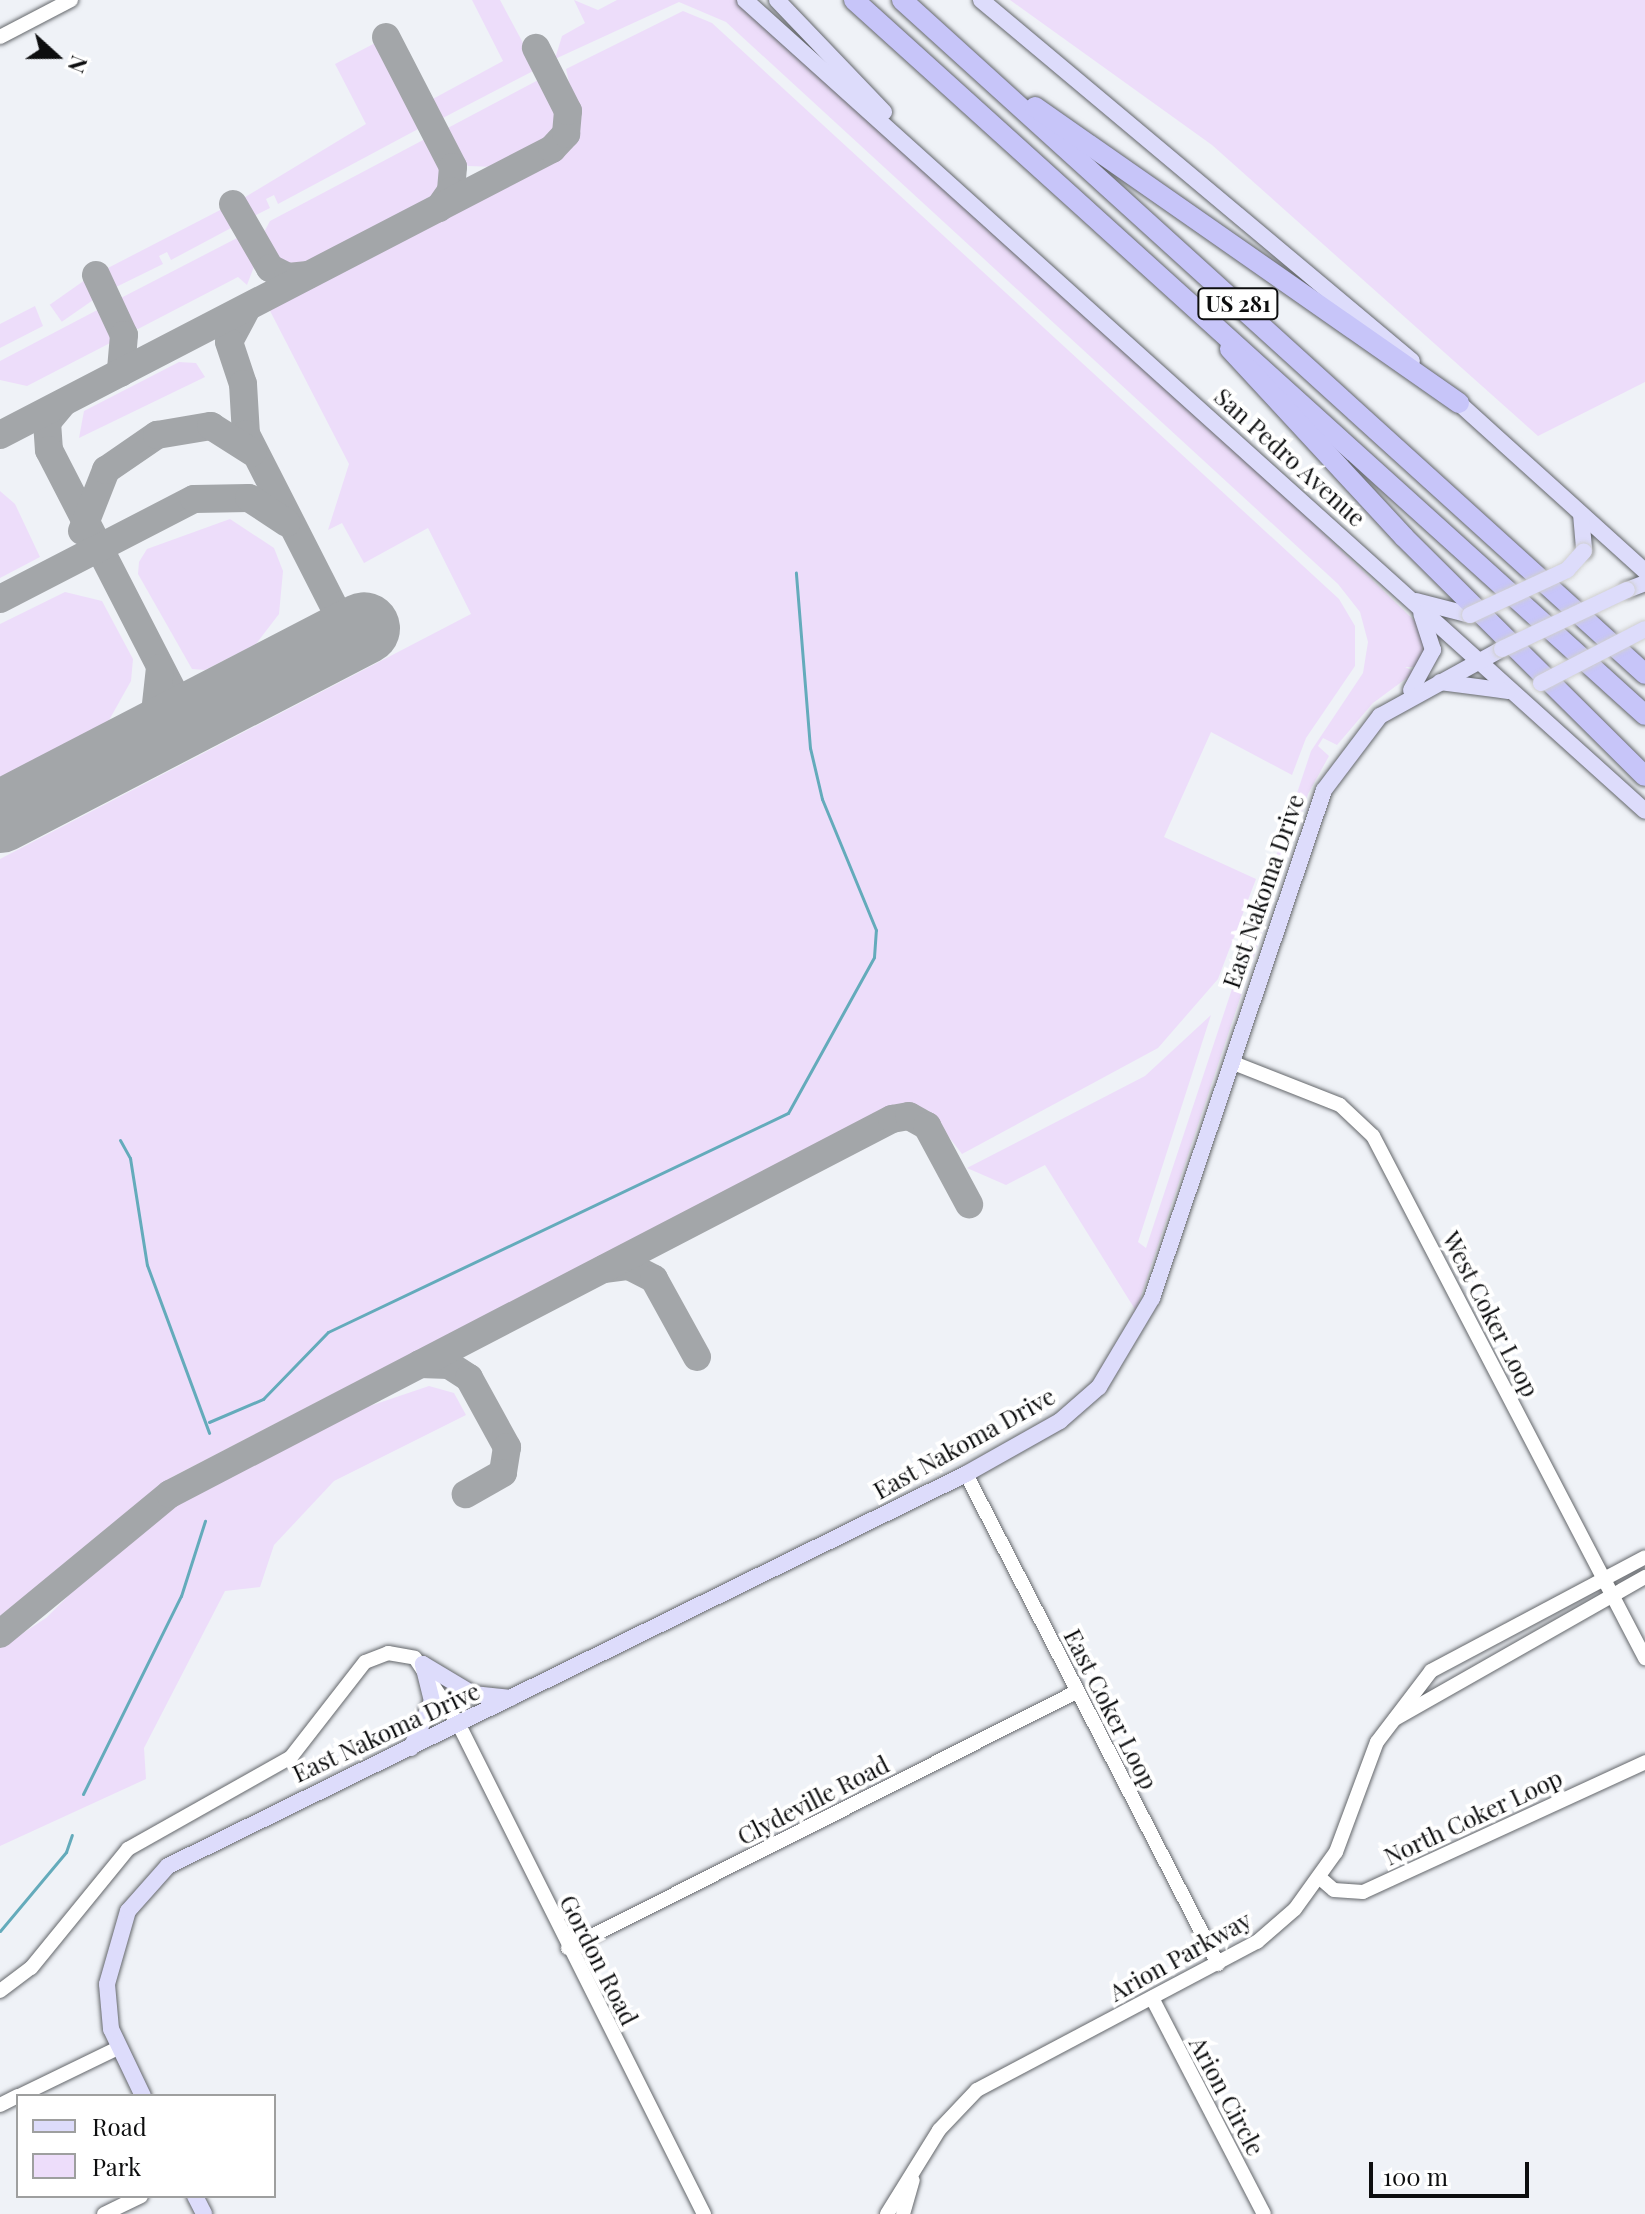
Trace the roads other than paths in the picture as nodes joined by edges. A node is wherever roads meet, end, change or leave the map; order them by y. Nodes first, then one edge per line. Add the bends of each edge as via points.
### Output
1 (71, 0) edge
2 (745, 0) edge
3 (777, 0) edge
4 (854, 0) edge
5 (902, 0) edge
6 (981, 0) edge
7 (0, 37) edge
8 (1010, 95) junction
9 (903, 138) junction
10 (1213, 324) junction
11 (1459, 403) junction
12 (1581, 514) junction
13 (1614, 544) junction
14 (1645, 557) edge
15 (1645, 571) edge
16 (1645, 583) edge
17 (1411, 600) junction
18 (1645, 629) edge
19 (1477, 660) junction
20 (1645, 674) edge
21 (1431, 683) junction
22 (1518, 696) junction
23 (1405, 698) junction
24 (1645, 715) edge
25 (1542, 717) junction
26 (1645, 776) edge
27 (1645, 811) edge
28 (1231, 1062) junction
29 (966, 1474) junction
30 (1645, 1557) edge
31 (1645, 1577) edge
32 (1603, 1579) junction
33 (1611, 1594) junction
34 (1645, 1658) edge
35 (423, 1664) junction
36 (1078, 1691) junction
37 (513, 1698) junction
38 (1388, 1724) junction
39 (459, 1725) junction
40 (411, 1748) junction
41 (1645, 1762) edge
42 (1320, 1878) junction
43 (568, 1948) junction
44 (1218, 1964) junction
45 (0, 1991) edge
46 (1152, 1998) junction
47 (118, 2048) junction
48 (22, 2094) edge
49 (142, 2094) edge
50 (919, 2159) junction
51 (137, 2198) edge
52 (104, 2214) edge
53 (704, 2214) edge
54 (887, 2214) edge
55 (903, 2214) edge
56 (1264, 2214) edge

1 - 7 street
2 - 9 main road, San Pedro Avenue
3 - 9 main road, San Pedro Avenue
4 - 10 highway, US 281
5 - 8 highway, US 281
6 - 11 main road via 1150,149 1324,282
8 - 11 highway via 1063,122
8 - 20 highway, US 281
9 - 17 main road, San Pedro Avenue
10 - 24 highway, US 281
10 - 26 highway via 1248,375
11 - 12 main road
12 - 13 main road
12 - 17 main road, bridge via 1584,551 1571,567 1470,615
13 - 14 main road
13 - 15 main road
16 - 19 main road, East Nakoma Drive, bridge
17 - 19 main road, San Pedro Avenue
17 - 23 main road via 1433,650
18 - 25 main road, bridge via 1541,683
19 - 21 main road, East Nakoma Drive
19 - 22 main road, San Pedro Avenue
21 - 22 main road via 1470,682
21 - 23 main road, East Nakoma Drive
22 - 25 main road, San Pedro Avenue
23 - 28 main road, East Nakoma Drive via 1364,732 1324,790
25 - 27 main road, San Pedro Avenue
28 - 29 main road, East Nakoma Drive via 1130,1345 1060,1421
28 - 32 street, West Coker Loop via 1340,1105 1373,1136
29 - 36 street, East Coker Loop
29 - 37 main road, East Nakoma Drive
30 - 32 street, Arion Parkway
31 - 33 street
32 - 33 street, West Coker Loop
32 - 38 street, Arion Parkway via 1431,1671
33 - 34 street, West Coker Loop
33 - 38 street via 1441,1687
35 - 37 main road via 473,1694
35 - 39 street, Gordon Road
35 - 40 main road via 432,1701
35 - 45 street via 388,1653 365,1662 298,1751 128,1849 31,1968
36 - 43 street, Clydeville Road
36 - 44 street, East Coker Loop
37 - 39 main road, East Nakoma Drive
38 - 42 street, Arion Parkway
39 - 40 main road, East Nakoma Drive
39 - 43 street, Gordon Road
40 - 47 main road, East Nakoma Drive via 193,1850 143,1891 116,1937 109,1969 108,2014
41 - 42 street, North Coker Loop via 1363,1892 1334,1890
42 - 44 street, Arion Parkway via 1282,1922
43 - 53 street, Gordon Road
44 - 46 street, Arion Parkway
46 - 50 street, Arion Parkway via 977,2090
46 - 56 street, Arion Circle
47 - 48 street
47 - 49 main road
50 - 54 street, Arion Parkway
50 - 55 street, Arion Parkway
51 - 52 street

